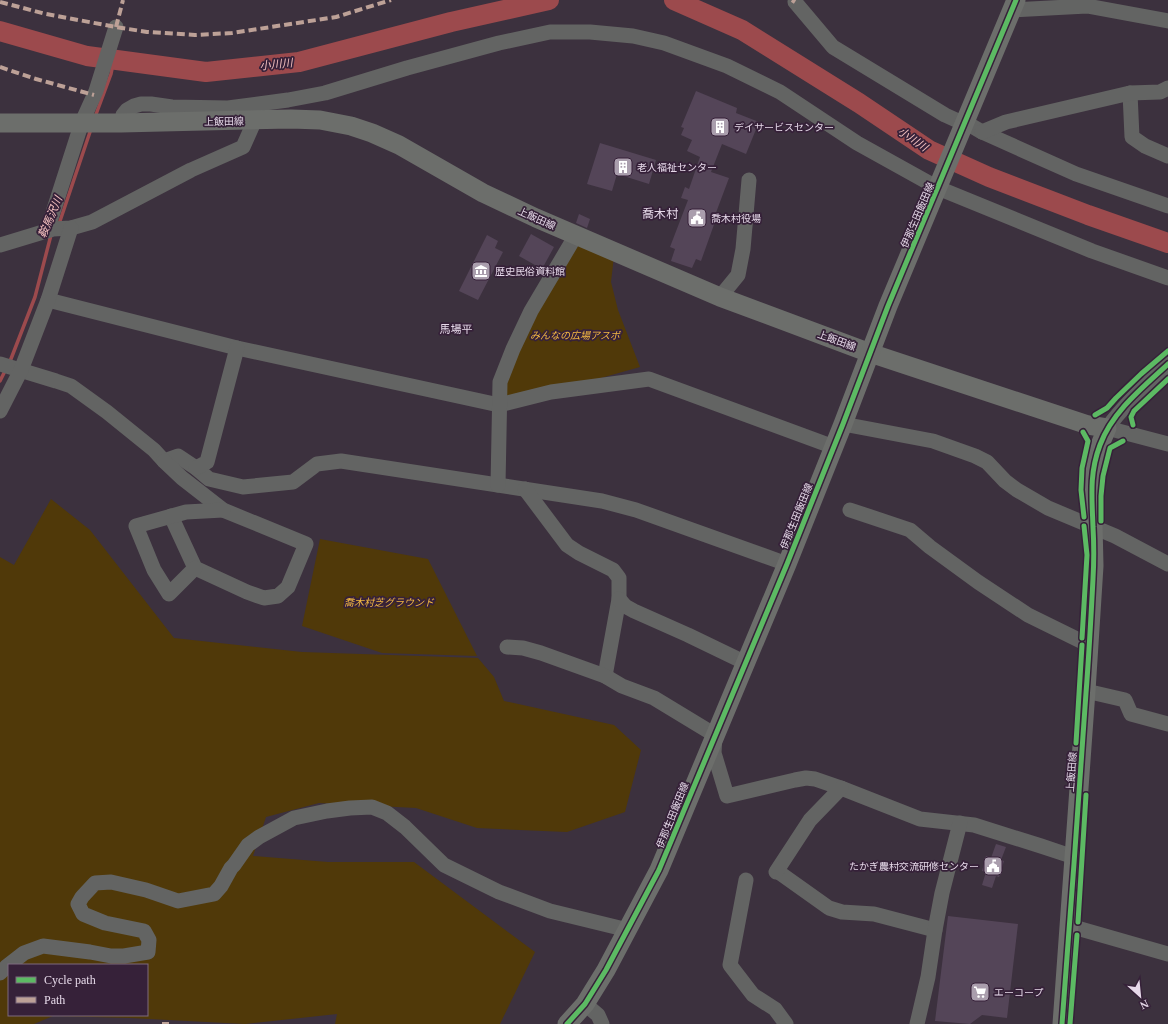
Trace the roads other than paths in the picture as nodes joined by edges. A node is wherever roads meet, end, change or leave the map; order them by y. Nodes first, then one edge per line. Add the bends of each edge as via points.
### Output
1 (795, 2) dead end
2 (1086, 3) edge
3 (1014, 5) edge
4 (1168, 22) edge
5 (115, 30) dead end
6 (1168, 88) edge
7 (1130, 93) junction
8 (255, 120) junction
9 (85, 122) junction
10 (0, 123) edge
11 (116, 123) junction
12 (961, 124) junction
13 (982, 132) junction
14 (1168, 156) edge
15 (749, 180) dead end
16 (939, 186) junction
17 (1168, 206) edge
18 (71, 228) junction
19 (47, 231) junction
20 (576, 235) junction
21 (0, 245) edge
22 (1168, 278) edge
23 (720, 297) junction
24 (48, 300) junction
25 (237, 348) junction
26 (870, 353) junction
27 (1168, 364) edge
28 (1, 365) edge
29 (18, 370) junction
30 (499, 405) junction
31 (0, 411) edge
32 (843, 424) junction
33 (1108, 428) junction
34 (1168, 444) edge
35 (834, 447) junction
36 (164, 461) junction
37 (196, 468) junction
38 (498, 485) junction
39 (525, 489) junction
40 (223, 510) junction
41 (850, 510) dead end
42 (171, 516) junction
43 (1093, 526) junction
44 (787, 564) junction
45 (1168, 564) edge
46 (195, 568) junction
47 (619, 599) junction
48 (1089, 645) junction
49 (507, 647) dead end
50 (746, 663) junction
51 (605, 676) junction
52 (1086, 691) junction
53 (1168, 724) edge
54 (715, 735) junction
55 (841, 788) junction
56 (960, 823) junction
57 (1074, 857) junction
58 (746, 880) dead end
59 (1070, 926) junction
60 (628, 930) junction
61 (935, 930) junction
62 (1168, 954) edge
63 (10, 964) edge
64 (8, 965) edge
65 (0, 973) edge
66 (585, 1004) junction
67 (567, 1024) edge
68 (602, 1024) edge
69 (786, 1024) edge
70 (917, 1024) edge
71 (1062, 1024) edge

1 - 12 street via 833,47
2 - 3 street
2 - 4 street
3 - 12 main road, 伊那生田飯田線
5 - 9 street
6 - 7 street via 1160,92
7 - 13 street via 1006,122
7 - 14 street via 1132,136 1145,146
8 - 11 main road, 上飯田線
8 - 18 street via 243,147 191,170 92,222
8 - 20 main road, 上飯田線 via 320,120 372,133 399,145 490,196
9 - 10 main road, 上飯田線
9 - 11 main road, 上飯田線
9 - 19 street
11 - 16 street via 127,110 141,104 228,108 288,100 325,93 498,43 550,32 590,32 633,36 664,43 727,66 780,92 857,142
12 - 13 street
12 - 16 main road, 伊那生田飯田線
13 - 17 street via 1076,174
15 - 23 street via 738,275
16 - 22 street via 1092,251
16 - 26 main road, 伊那生田飯田線
18 - 19 street
18 - 24 street
19 - 21 street
20 - 23 main road, 上飯田線
20 - 30 street via 530,311 500,382
23 - 26 main road, 上飯田線
24 - 25 street
24 - 29 street
25 - 30 street
25 - 37 street via 207,462
26 - 32 main road, 伊那生田飯田線
26 - 33 main road, 上飯田線 via 1088,424
27 - 33 street via 1131,399
28 - 29 street
29 - 31 street
29 - 36 street via 71,386 107,412
30 - 35 street via 551,392 649,379
30 - 38 street
32 - 35 main road, 伊那生田飯田線
32 - 43 street via 934,442 975,456 986,462 1017,490 1048,508
33 - 34 street
33 - 43 main road, 上飯田線 via 1094,466 1091,502
35 - 44 main road, 伊那生田飯田線
36 - 37 street via 178,456
36 - 40 street
37 - 38 street via 209,479 242,486 293,482 316,464 341,461
38 - 39 street
39 - 44 street via 602,501 636,510
39 - 47 street via 567,545 613,570 618,578
40 - 42 street via 186,512
40 - 46 street via 306,544 288,587 278,596 264,598
41 - 48 street via 910,530 978,582 1022,610
42 - 46 street
42 - 46 street via 136,526 154,570 169,594
43 - 45 street
43 - 48 main road, 上飯田線 via 1094,566
44 - 50 main road, 伊那生田飯田線
47 - 50 street via 634,611
47 - 51 street
48 - 52 main road, 上飯田線
49 - 51 street via 541,653
50 - 54 main road, 伊那生田飯田線
51 - 54 street via 622,686 654,698
52 - 53 street via 1125,700 1131,714
52 - 57 main road, 上飯田線
54 - 55 street via 714,754 727,796 806,778
54 - 60 main road, 伊那生田飯田線 via 659,870
55 - 56 street via 920,820
55 - 61 street via 810,820 777,872 829,908 842,912 874,914
56 - 57 street via 974,825
56 - 61 street
57 - 59 main road, 上飯田線
58 - 69 street via 730,964 753,995 775,1009
59 - 62 street
59 - 71 main road, 上飯田線
60 - 63 street via 550,911 499,892 444,865 387,813 372,807 350,808 294,818 259,837 248,845 214,894 178,901 111,882 95,883 78,904 83,914 105,923 144,931 150,940 148,952 111,956 43,946 24,953
60 - 66 main road, 伊那生田飯田線
61 - 70 street
64 - 65 street
66 - 67 main road, 伊那生田飯田線
66 - 68 street via 598,1015

